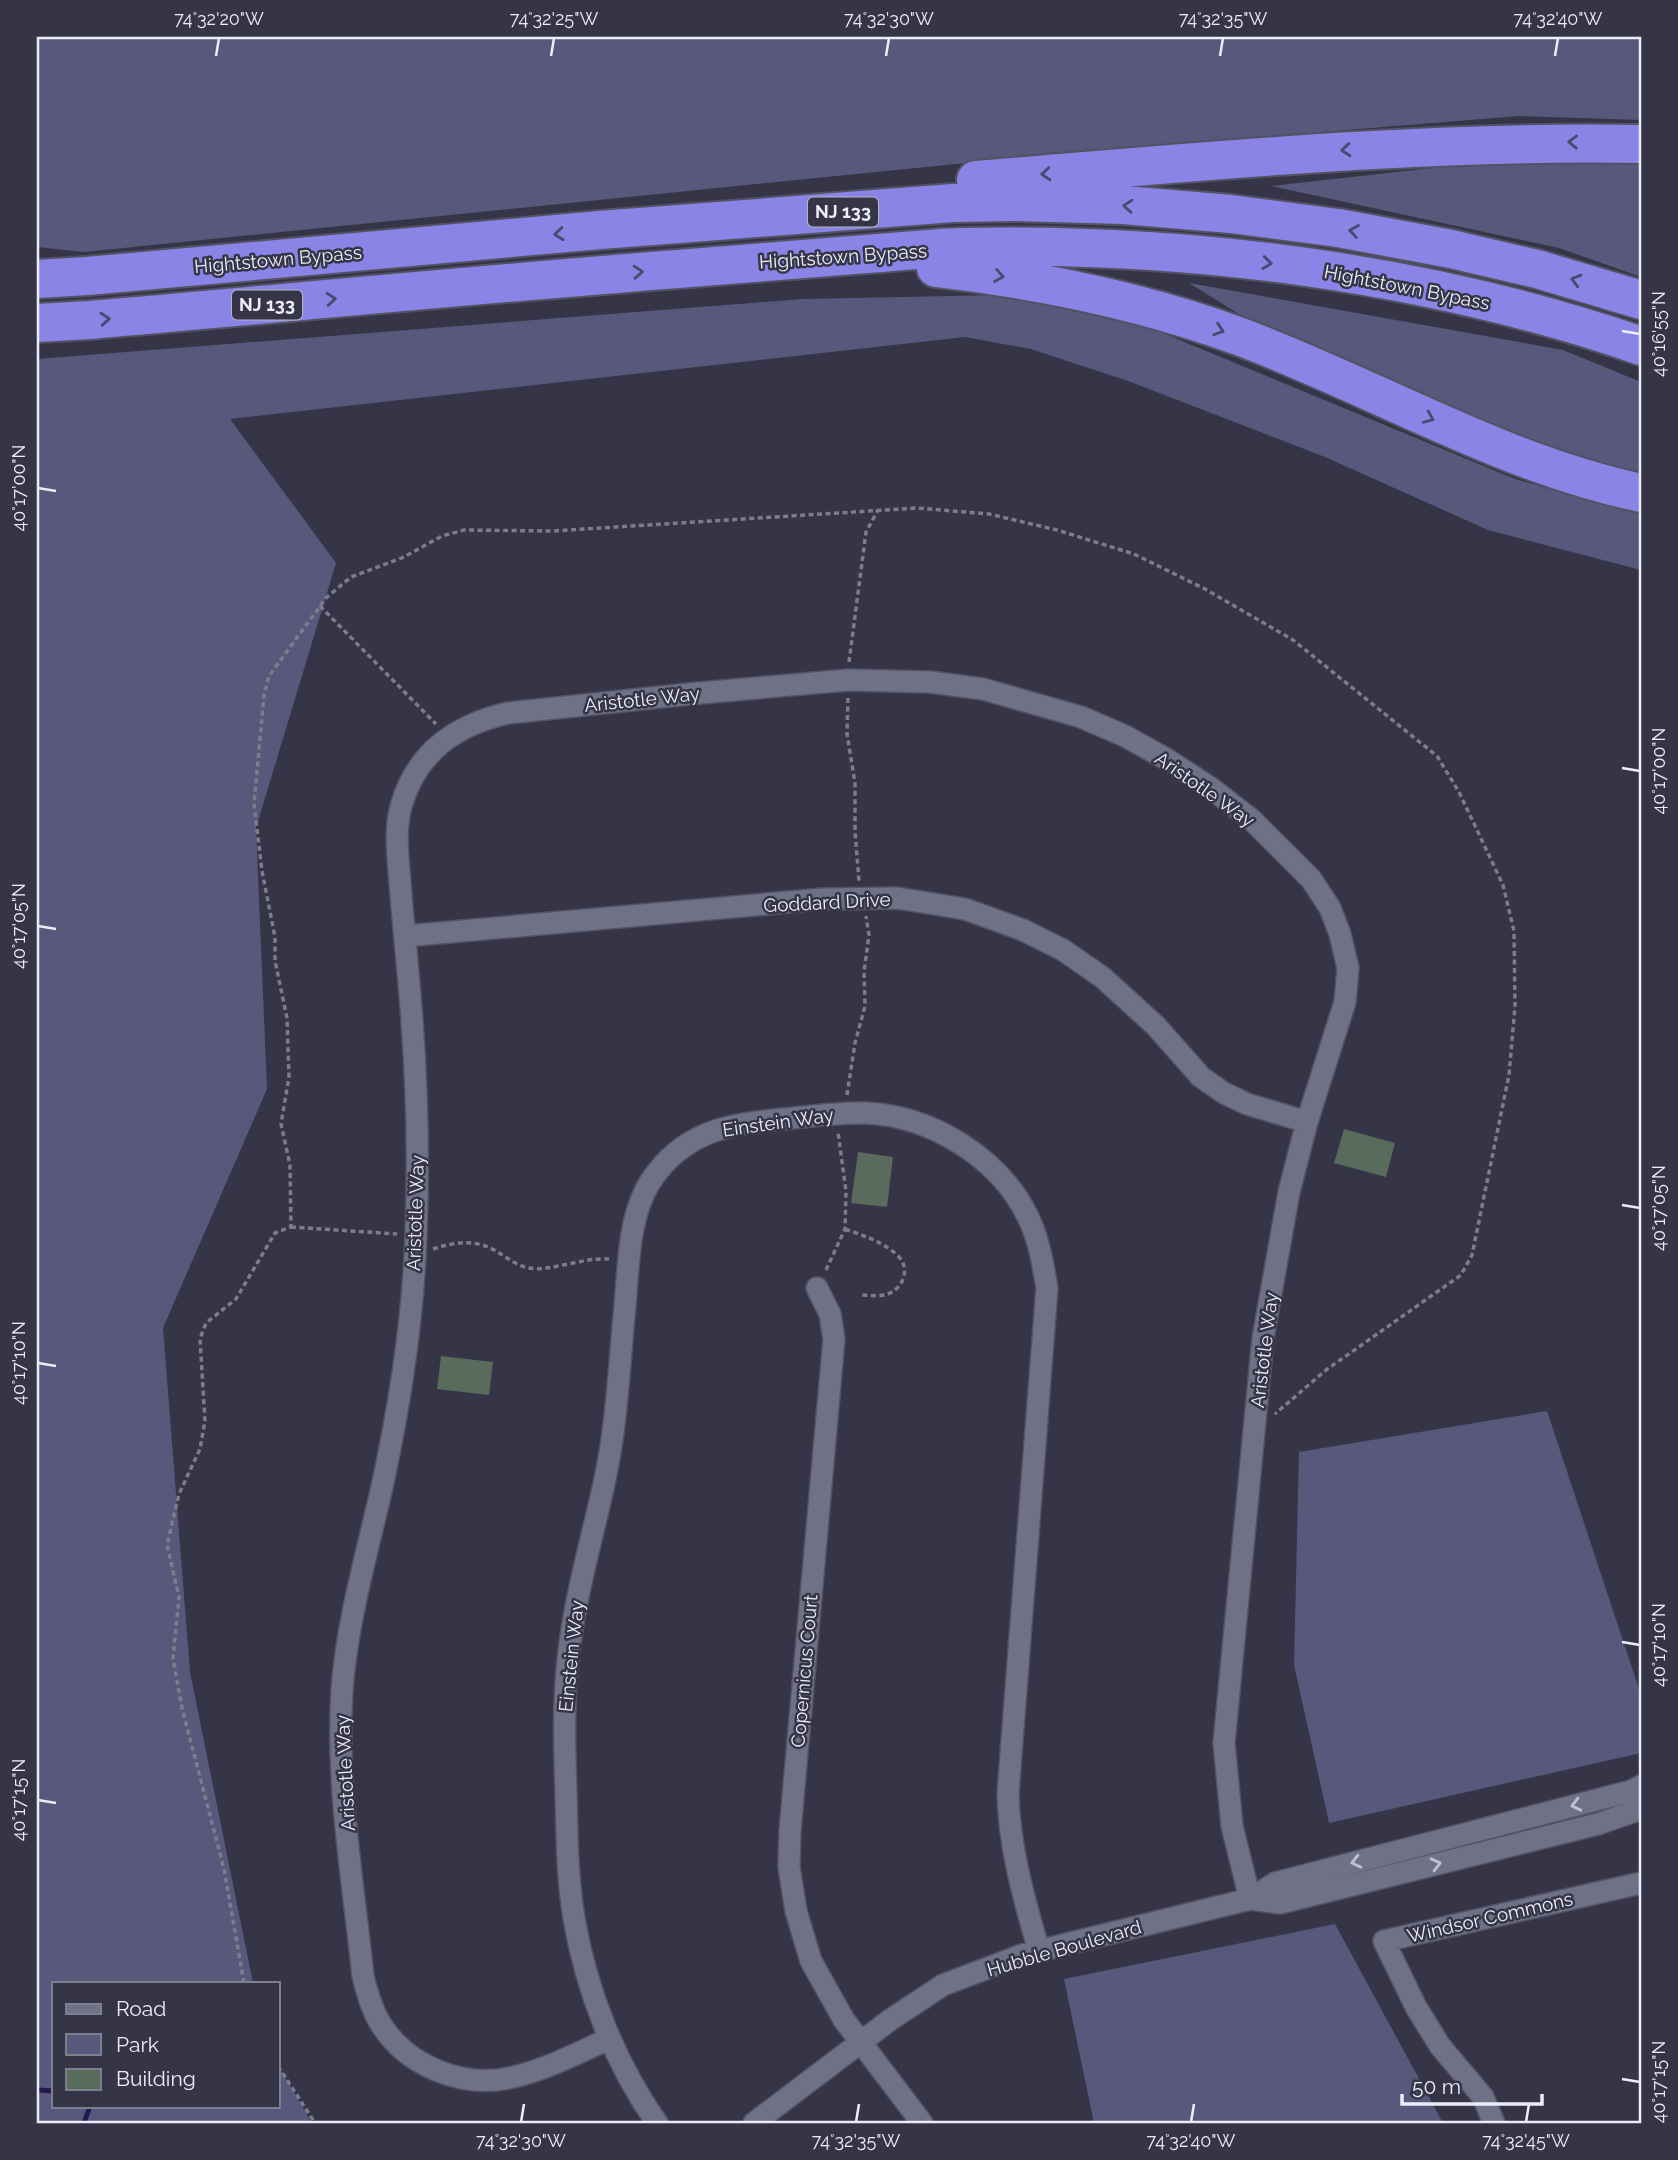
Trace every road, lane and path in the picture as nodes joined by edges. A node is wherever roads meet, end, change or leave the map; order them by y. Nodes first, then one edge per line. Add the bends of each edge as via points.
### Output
1 (1641, 144) edge
2 (600, 230) junction
3 (760, 263) junction
4 (37, 279) edge
5 (1641, 300) edge
6 (37, 323) edge
7 (1641, 346) edge
8 (1641, 493) edge
9 (878, 510) junction
10 (320, 606) junction
11 (848, 680) junction
12 (449, 738) junction
13 (862, 898) junction
14 (405, 936) junction
15 (841, 1114) junction
16 (1307, 1122) junction
17 (291, 1227) junction
18 (845, 1230) junction
19 (416, 1242) junction
20 (629, 1261) junction
21 (817, 1288) joint
22 (860, 1295) dead end
23 (1275, 1414) dead end
24 (1641, 1786) edge
25 (1641, 1809) edge
26 (1641, 1883) edge
27 (1250, 1899) junction
28 (1039, 1951) junction
29 (244, 1982) edge
30 (610, 2039) junction
31 (861, 2041) junction
32 (280, 2070) edge
33 (315, 2123) edge
34 (657, 2123) edge
35 (754, 2123) edge
36 (922, 2123) edge
37 (1494, 2123) edge

1 -> 2 highway via 1357,149 937,183
2 -> 4 highway, Hightstown Bypass / NJ 133
5 -> 2 highway, Hightstown Bypass / NJ 133 via 1537,269 1338,228 1123,205 953,203
6 -> 3 highway, Hightstown Bypass / NJ 133
3 -> 7 highway, Hightstown Bypass / NJ 133 via 968,247 1121,249 1226,258 1443,292
3 -> 8 highway via 837,262 963,271 1075,289 1159,310 1242,337 1515,455
9 - 10 path via 553,531 464,530 351,577
9 - 11 path via 866,532
9 - 23 path via 989,514 1121,550 1205,589 1293,640 1437,756 1503,885 1514,931 1514,1020 1509,1074 1472,1255 1461,1275 1326,1370
10 - 12 path
10 - 17 path via 269,676 254,804 287,1018 289,1077 281,1124 290,1165
11 - 12 street, Aristotle Way via 508,713 479,720
11 - 13 path via 847,734 855,783 856,863
11 - 16 street, Aristotle Way via 983,689 1081,717 1168,760 1252,820 1311,878 1330,908 1348,968 1345,1002
12 - 14 street, Aristotle Way via 428,754 410,783 399,815
13 - 14 street, Goddard Drive
13 - 15 path via 869,935 865,1006
13 - 16 street, Goddard Drive via 965,909 1063,950 1130,1001 1201,1077 1247,1104
14 - 19 street, Aristotle Way via 415,1055
15 - 18 path via 837,1127 846,1191
15 - 20 street, Einstein Way via 749,1122 702,1135 658,1170 644,1194 633,1226
15 - 28 street, Einstein Way via 880,1114 931,1127 979,1157 1018,1200 1041,1255 1047,1288 1044,1355 1008,1793 1014,1854
16 - 27 street, Aristotle Way via 1262,1338 1224,1743 1232,1826
17 - 19 path
17 - 29 path via 275,1233 236,1298 206,1323 200,1339 205,1421 167,1545 179,1598 173,1658 224,1869
18 - 21 path
18 - 22 path via 880,1242 905,1265 900,1286 891,1293
19 - 20 path via 434,1249 466,1242 489,1247 529,1268 576,1260
19 - 30 street, Aristotle Way via 400,1397 350,1629 342,1688 341,1752 362,1976 382,2027 413,2058 438,2072 471,2080 507,2079
20 - 30 street, Einstein Way via 614,1425 570,1636 564,1718 574,1918
21 - 31 street, Copernicus Court via 830,1314 834,1339 789,1867 811,1961 834,2005
24 -> 27 street, Hubble Boulevard via 1275,1883
27 -> 25 street, Hubble Boulevard via 1280,1903 1598,1824
26 - 37 street, Windsor Commons via 1384,1941 1416,2007 1440,2046 1483,2097
27 - 28 street, Hubble Boulevard
28 - 31 street, Hubble Boulevard via 943,1985
30 - 34 street, Einstein Way
31 - 35 street, Hubble Boulevard
31 - 36 street, Copernicus Court
32 - 33 path

